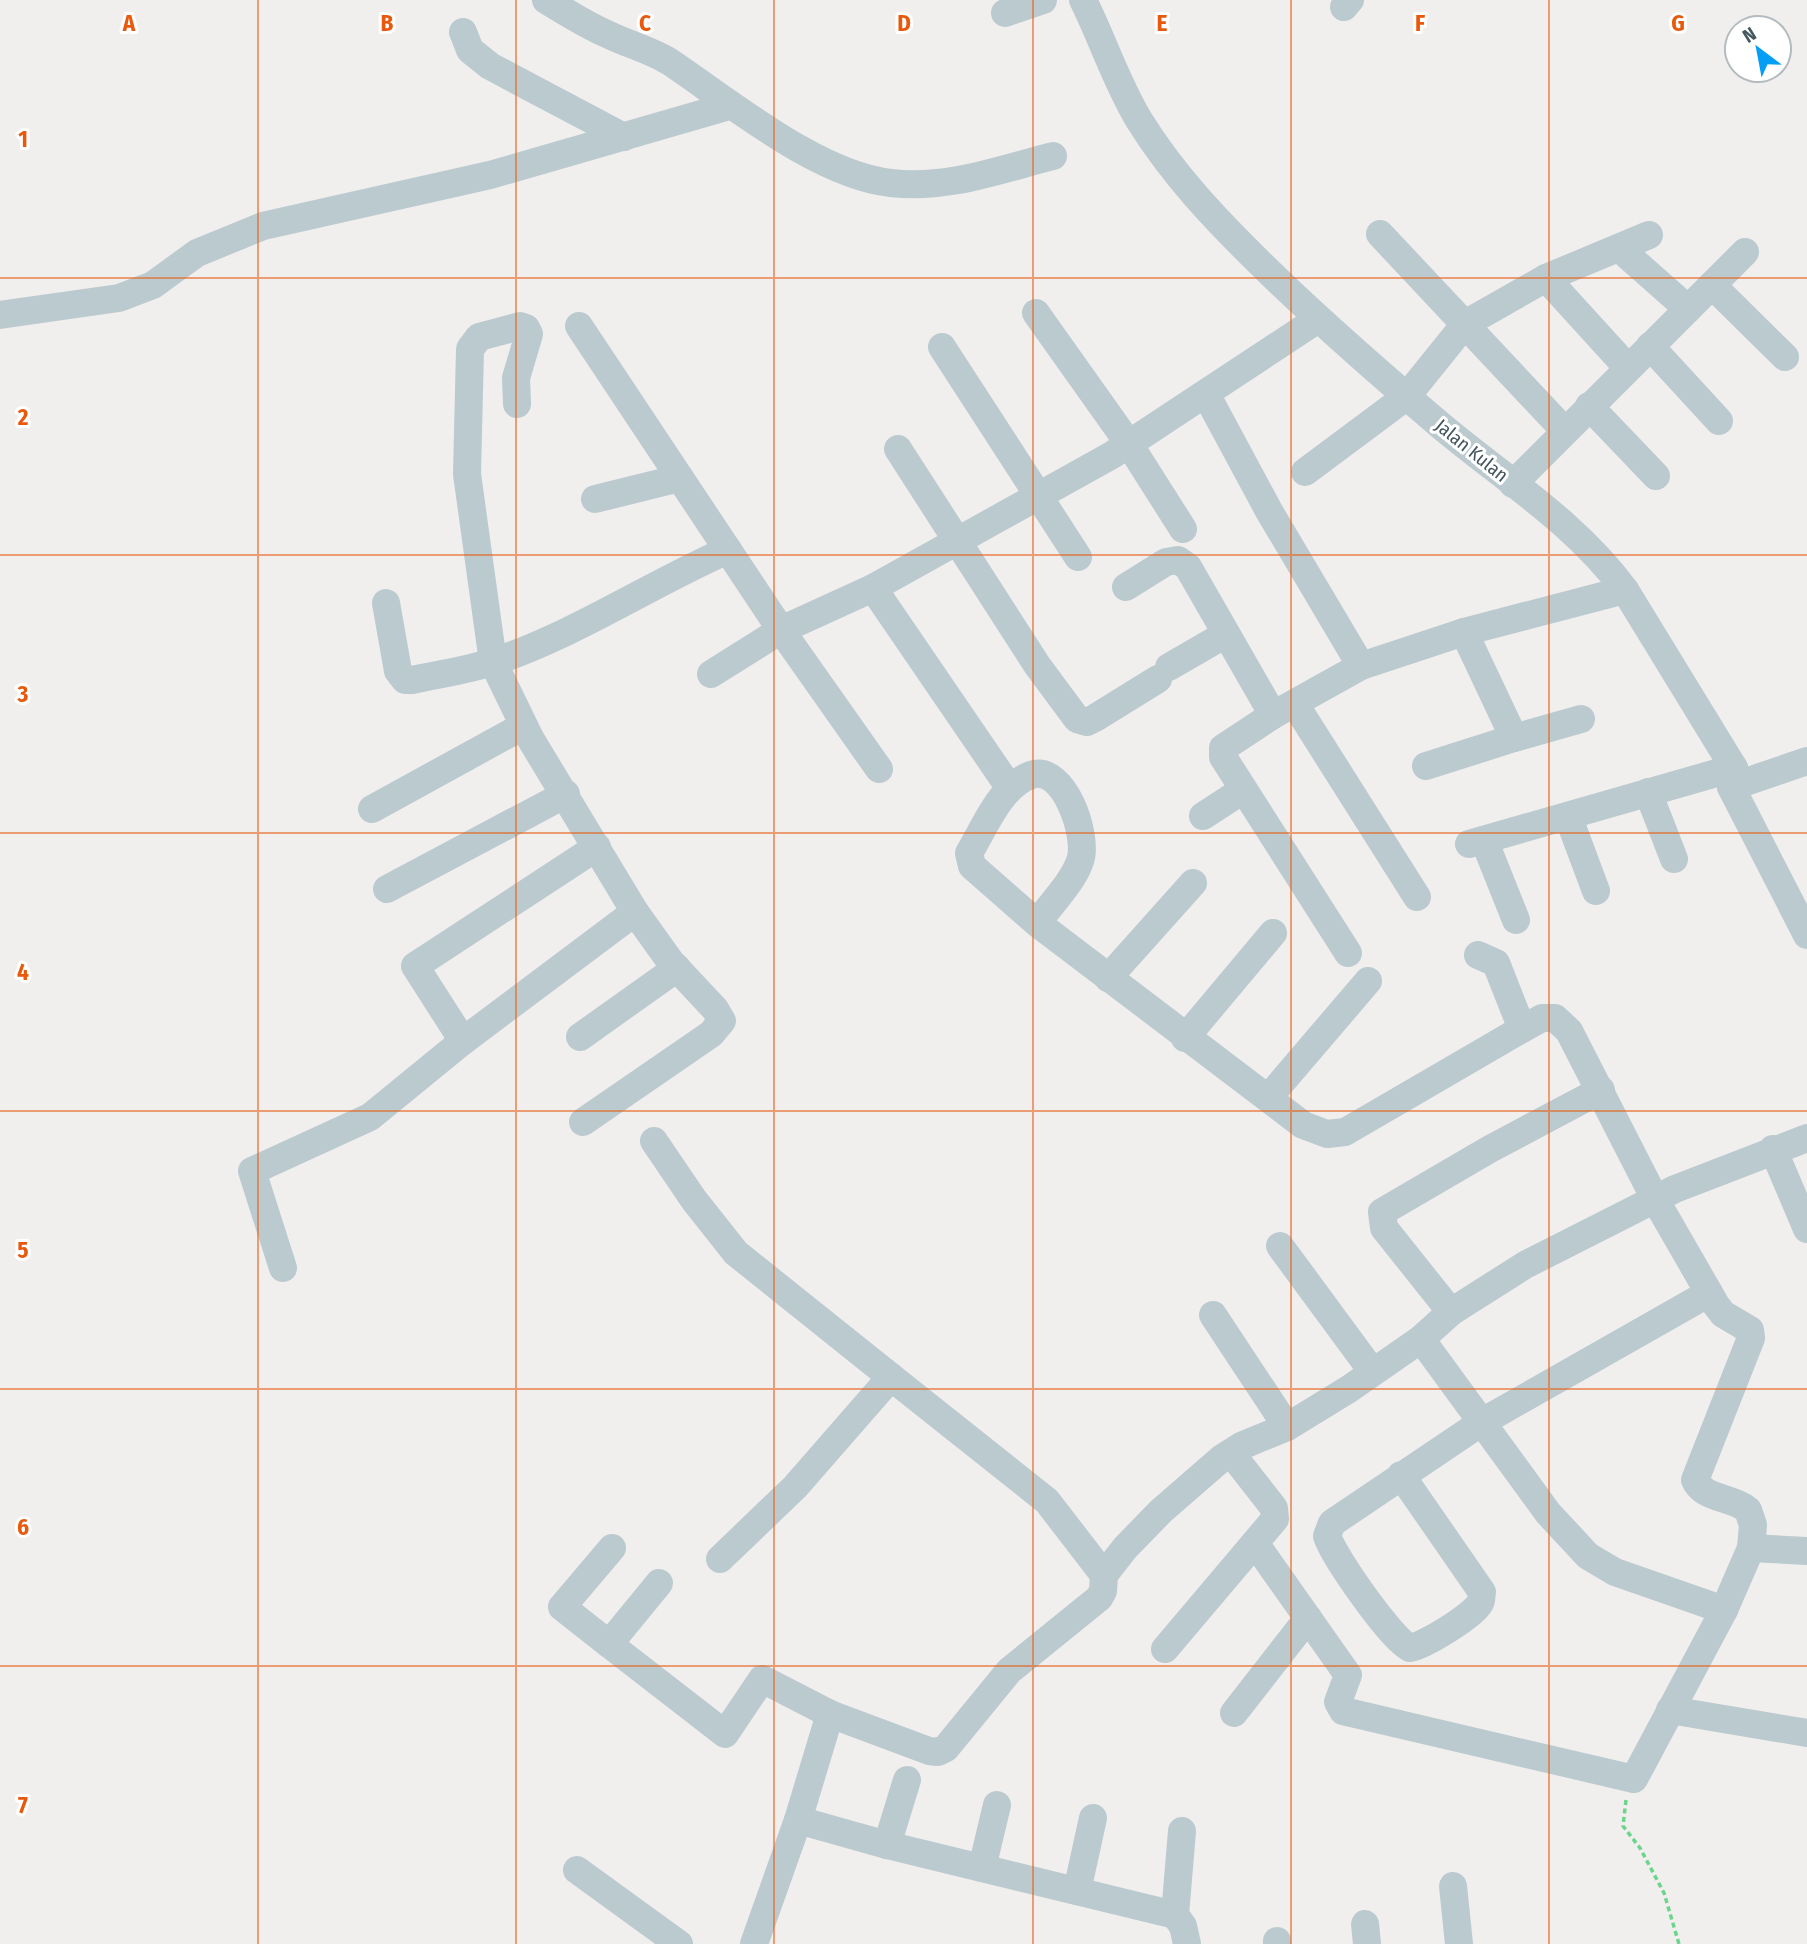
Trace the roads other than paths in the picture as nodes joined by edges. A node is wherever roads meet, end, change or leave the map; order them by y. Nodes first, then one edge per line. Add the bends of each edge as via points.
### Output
1 (547, 0) edge
2 (1043, 0) edge
3 (1083, 0) edge
4 (1005, 13) dead end
5 (463, 32) dead end
6 (729, 106) junction
7 (624, 137) junction
8 (1053, 156) dead end
9 (1380, 234) dead end
10 (1649, 235) dead end
11 (1619, 248) junction
12 (1745, 252) dead end
13 (1546, 278) junction
14 (1712, 285) junction
15 (1688, 309) junction
16 (1036, 313) dead end
17 (0, 315) edge
18 (1318, 319) junction
19 (1465, 324) junction
20 (579, 326) dead end
21 (1650, 346) junction
22 (942, 347) dead end
23 (1785, 357) dead end
24 (1628, 368) junction
25 (1206, 394) junction
26 (1406, 396) junction
27 (517, 404) dead end
28 (1589, 406) junction
29 (1719, 421) dead end
30 (1564, 430) junction
31 (1129, 444) junction
32 (898, 449) dead end
33 (1305, 472) dead end
34 (1656, 476) dead end
35 (680, 478) junction
36 (1513, 484) junction
37 (1038, 495) junction
38 (595, 499) dead end
39 (1183, 529) dead end
40 (957, 542) junction
41 (728, 550) junction
42 (1078, 557) dead end
43 (1126, 587) dead end
44 (873, 588) junction
45 (1625, 590) junction
46 (386, 603) dead end
47 (781, 630) junction
48 (1464, 632) junction
49 (1226, 634) junction
50 (493, 662) junction
51 (1361, 666) junction
52 (711, 674) dead end
53 (1284, 709) junction
54 (1581, 719) dead end
55 (523, 726) junction
56 (1514, 738) junction
57 (1807, 761) edge
58 (1426, 766) dead end
59 (878, 769) dead end
60 (1732, 777) junction
61 (1009, 787) junction
62 (1243, 790) junction
63 (1648, 792) junction
64 (566, 794) junction
65 (372, 809) dead end
66 (1203, 816) dead end
67 (1568, 816) junction
68 (597, 847) junction
69 (1674, 859) dead end
70 (1193, 883) dead end
71 (387, 888) dead end
72 (1596, 891) dead end
73 (1417, 898) dead end
74 (635, 912) junction
75 (1516, 920) dead end
76 (1038, 923) junction
77 (1273, 933) dead end
78 (1807, 935) edge
79 (1348, 953) dead end
80 (1478, 955) dead end
81 (677, 968) junction
82 (1108, 978) junction
83 (1367, 981) dead end
84 (1522, 1029) junction
85 (580, 1037) dead end
86 (1185, 1038) junction
87 (463, 1041) junction
88 (1601, 1090) junction
89 (1269, 1097) junction
90 (583, 1122) dead end
91 (1807, 1138) edge
92 (654, 1142) dead end
93 (1773, 1149) junction
94 (1655, 1199) junction
95 (1807, 1229) edge
96 (1280, 1246) dead end
97 (283, 1268) dead end
98 (1709, 1293) junction
99 (1451, 1312) junction
100 (1213, 1315) dead end
101 (1421, 1339) junction
102 (1373, 1371) junction
103 (891, 1377) junction
104 (1482, 1422) junction
105 (1287, 1427) junction
106 (1231, 1453) junction
107 (1401, 1475) junction
108 (1255, 1543) junction
109 (612, 1548) dead end
110 (1751, 1548) junction
111 (1807, 1551) edge
112 (720, 1559) dead end
113 (1104, 1576) junction
114 (659, 1583) dead end
115 (1724, 1610) junction
116 (1308, 1618) junction
117 (609, 1644) junction
118 (1165, 1649) dead end
119 (1670, 1710) junction
120 (1234, 1713) dead end
121 (827, 1723) junction
122 (1807, 1733) edge
123 (907, 1780) dead end
124 (998, 1805) dead end
125 (1093, 1818) dead end
126 (798, 1819) junction
127 (1182, 1831) dead end
128 (887, 1844) junction
129 (982, 1868) junction
130 (577, 1870) dead end
131 (1453, 1885) dead end
132 (1077, 1891) junction
133 (1175, 1915) junction
134 (679, 1944) edge
135 (754, 1944) edge
136 (1187, 1944) edge
137 (1459, 1944) edge

1 - 6 street via 603,33 668,61
2 - 4 street
3 - 18 street, Jalan Kulan via 1116,76 1164,157 1212,216
5 - 7 street via 470,50 490,66
6 - 7 street
6 - 8 street via 843,171 894,184 949,183
7 - 17 street via 406,196 263,226 197,253 153,285 119,298
9 - 19 street
10 - 11 street
11 - 13 street
11 - 15 street
12 - 14 street
13 - 19 street
13 - 24 street
14 - 15 street
14 - 23 street
15 - 21 street
16 - 31 street
18 - 25 street
18 - 26 street, Jalan Kulan
19 - 26 street
19 - 30 street
20 - 35 street
21 - 24 street
21 - 29 street
22 - 37 street
24 - 28 street
25 - 31 street
25 - 51 street
26 - 33 street
26 - 36 street, Jalan Kulan
27 - 50 street via 516,378 529,334 520,326 479,337 470,349 467,474
28 - 30 street
28 - 34 street
30 - 36 street
31 - 37 street
31 - 39 street
32 - 40 street
35 - 38 street
35 - 41 street
36 - 45 street, Jalan Kulan via 1582,538
37 - 40 street
37 - 42 street
40 - 44 street
40 - 49 street via 1077,719 1087,722 1095,718
41 - 47 street
41 - 50 street via 576,628
43 - 49 street via 1166,562 1178,560 1188,567
44 - 47 street
44 - 61 street
45 - 48 street
45 - 60 street, Jalan Kulan
46 - 50 street via 398,671 405,680
47 - 52 street
47 - 59 street
48 - 51 street
48 - 56 street
49 - 53 street
50 - 55 street
51 - 53 street
53 - 62 street via 1223,748 1223,757
53 - 73 street
54 - 56 street
55 - 64 street
55 - 65 street
56 - 58 street
57 - 60 street
60 - 63 street
60 - 78 street, Jalan Kulan
61 - 76 street via 969,853 970,860
61 - 76 street via 1033,774 1051,777 1076,814 1081,837 1079,865
62 - 66 street
62 - 79 street
63 - 67 street
63 - 69 street
64 - 68 street
64 - 71 street
67 - 72 street
67 - 75 street via 1476,842
68 - 74 street
68 - 87 street via 415,966
70 - 82 street
74 - 81 street
74 - 87 street
76 - 82 street
77 - 86 street
80 - 84 street via 1496,964
81 - 85 street
81 - 90 street via 715,1009 722,1019 720,1026
82 - 86 street
83 - 89 street
84 - 88 street via 1550,1017 1562,1022
84 - 89 street via 1345,1132 1315,1133
86 - 89 street
87 - 97 street via 370,1117 252,1171
88 - 94 street
88 - 99 street via 1382,1212 1384,1228
91 - 93 street
92 - 103 street via 736,1253
93 - 94 street
93 - 95 street
94 - 98 street
94 - 99 street via 1525,1265
96 - 102 street
98 - 104 street
98 - 110 street via 1723,1314 1749,1328 1751,1339 1695,1480 1704,1491 1748,1510 1753,1525
99 - 101 street
100 - 105 street
101 - 102 street
101 - 104 street
102 - 105 street
103 - 112 street via 795,1487
103 - 113 street via 1047,1501
104 - 107 street
104 - 115 street via 1548,1513 1588,1556 1615,1572
105 - 106 street
106 - 108 street via 1276,1514
106 - 113 street via 1161,1511
107 - 107 street via 1332,1523 1327,1536 1379,1616 1410,1648 1440,1633 1481,1600 1479,1584
108 - 116 street
108 - 118 street
109 - 117 street via 562,1607
110 - 111 street
110 - 115 street
113 - 121 street via 1099,1598 1009,1671 946,1748 938,1752
114 - 117 street
115 - 119 street
116 - 119 street via 1348,1675 1339,1702 1343,1712 1634,1779
116 - 120 street
117 - 121 street via 725,1734 762,1679
119 - 122 street
121 - 126 street
123 - 128 street
124 - 129 street
125 - 132 street
126 - 128 street
126 - 135 street
127 - 133 street
128 - 129 street
129 - 132 street
130 - 134 street
131 - 137 street
132 - 133 street
133 - 136 street

